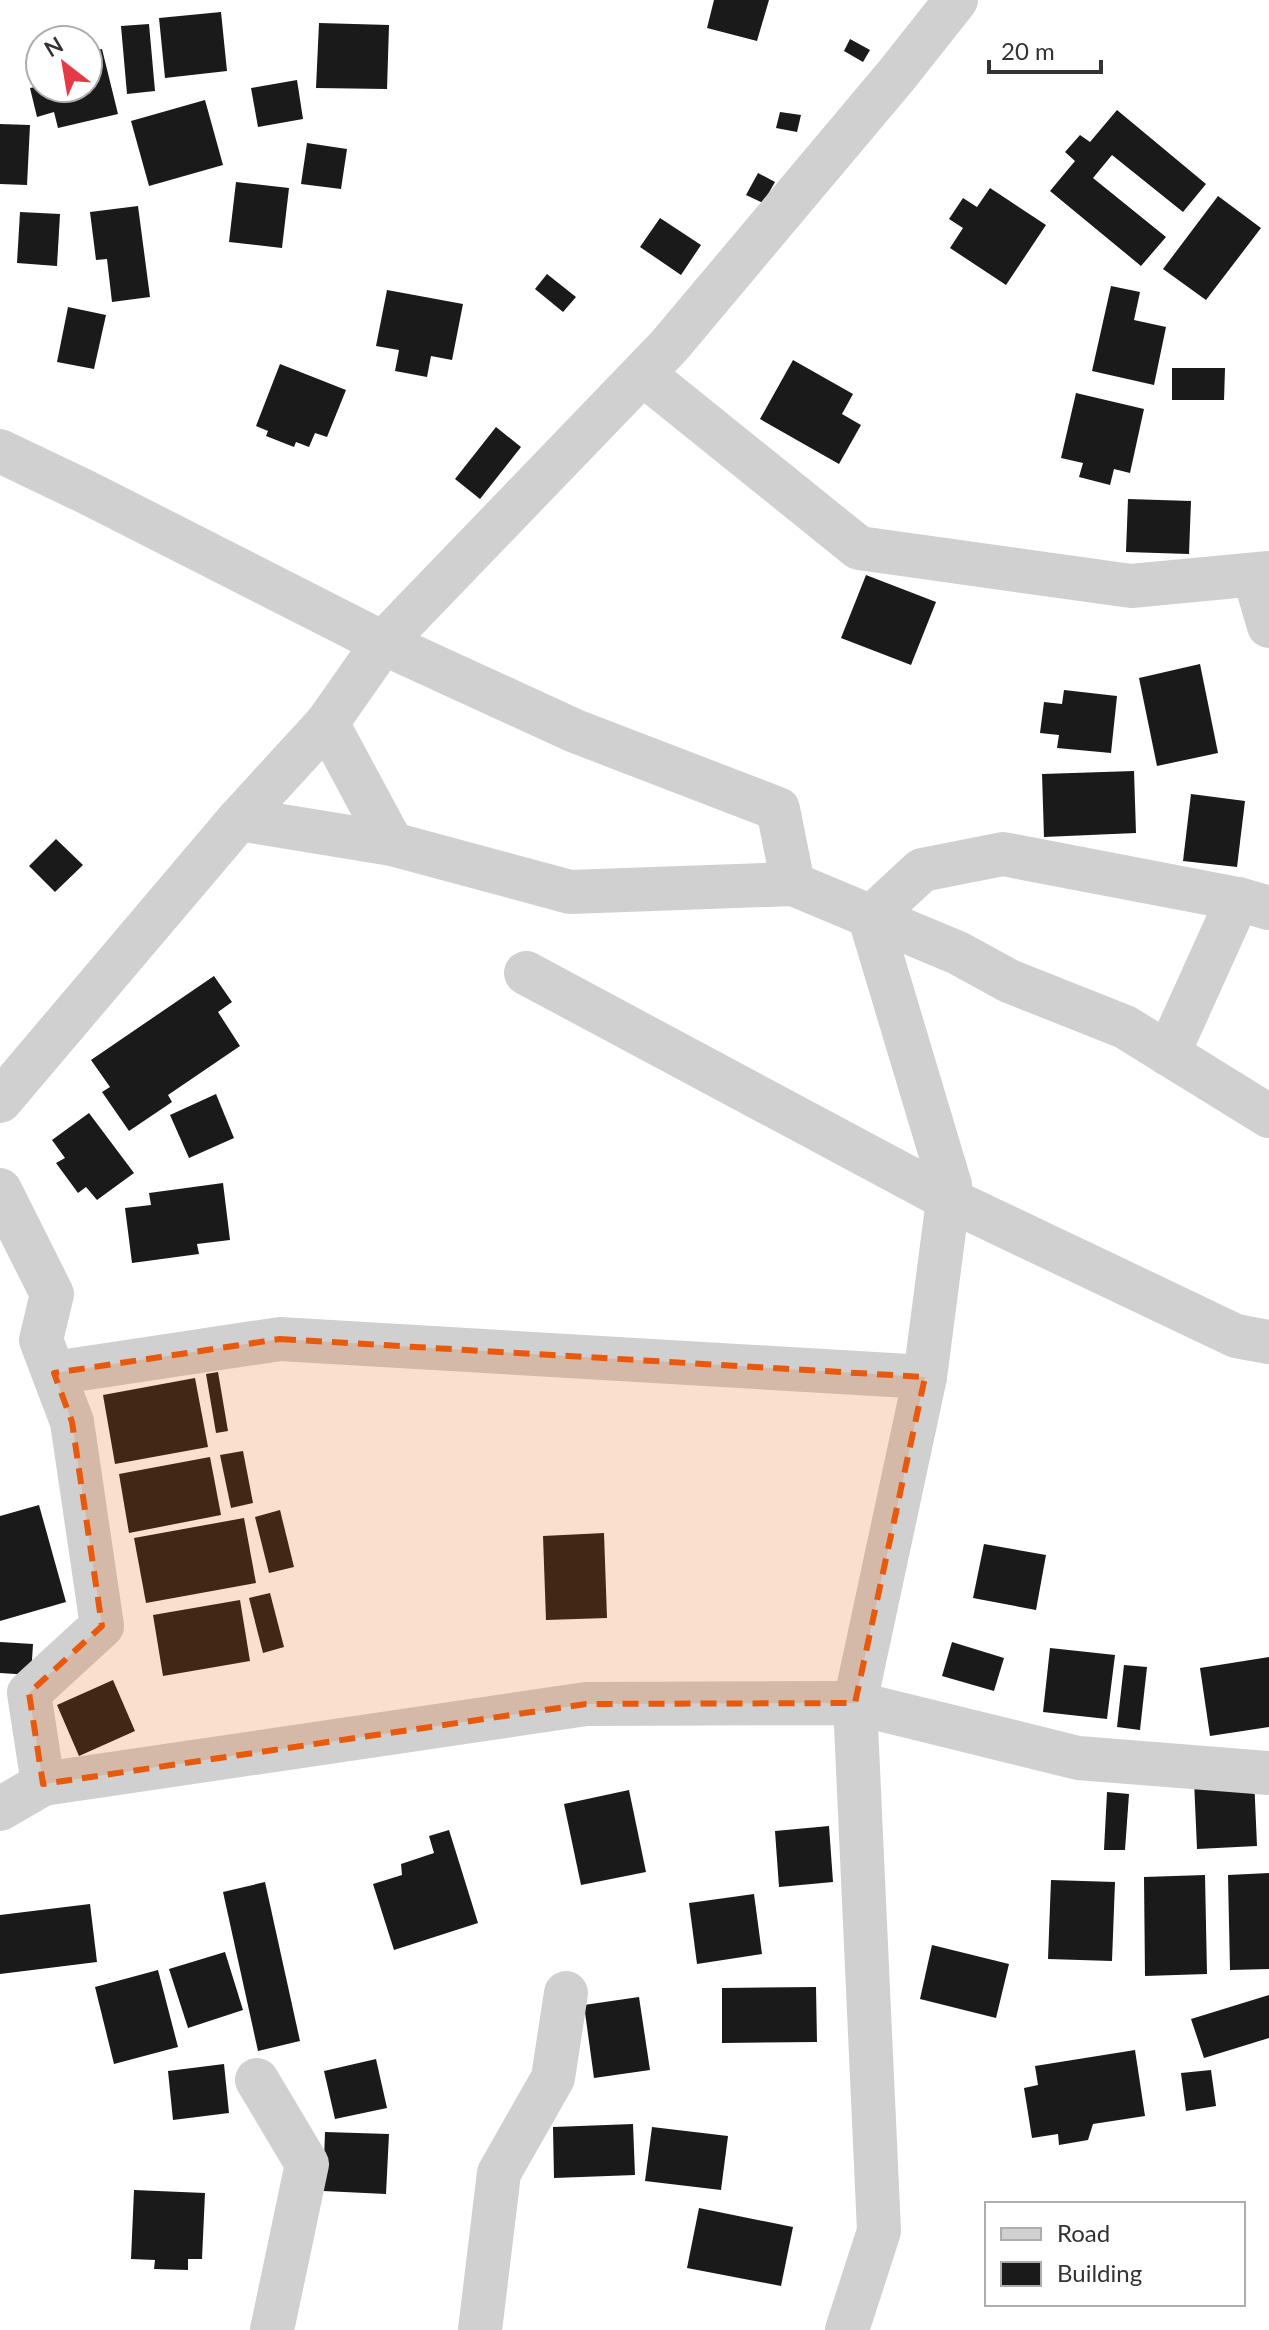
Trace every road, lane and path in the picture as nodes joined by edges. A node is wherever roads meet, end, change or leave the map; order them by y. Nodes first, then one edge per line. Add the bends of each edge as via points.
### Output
1 (956, 0) edge
2 (643, 374) junction
3 (0, 451) edge
4 (1261, 574) edge
5 (1269, 626) edge
6 (383, 643) junction
7 (327, 723) junction
8 (239, 819) junction
9 (392, 844) junction
10 (793, 884) junction
11 (1253, 903) edge
12 (870, 918) junction
13 (526, 973) dead end
14 (1168, 1054) junction
15 (0, 1101) edge
16 (1269, 1116) edge
17 (0, 1190) edge
18 (948, 1199) junction
19 (1269, 1342) edge
20 (54, 1373) junction
21 (925, 1377) junction
22 (855, 1703) junction
23 (1269, 1773) edge
24 (43, 1784) junction
25 (0, 1809) edge
26 (566, 1993) dead end
27 (257, 2080) dead end
28 (272, 2330) edge
29 (480, 2330) edge
30 (847, 2330) edge

1 - 2 street
2 - 4 street via 859,548 1131,586
2 - 6 street
3 - 6 street
4 - 5 street
6 - 7 street
6 - 10 street via 575,731 778,809
7 - 8 street
7 - 9 street
8 - 9 street
8 - 15 street
9 - 10 street via 570,892
10 - 12 street
11 - 12 street via 1003,854 922,870
11 - 14 street
12 - 14 street via 1125,1027
12 - 18 street via 950,1185
13 - 18 street
14 - 16 street
17 - 20 street via 52,1294 41,1340
18 - 19 street via 1236,1336
18 - 21 street
20 - 21 street via 280,1339
20 - 24 street via 72,1422 102,1626 29,1693
21 - 22 street
22 - 23 street via 1078,1758
22 - 24 street via 586,1704
22 - 30 street via 879,2231
24 - 25 street
26 - 29 street via 553,2078 499,2173
27 - 28 street via 307,2164

